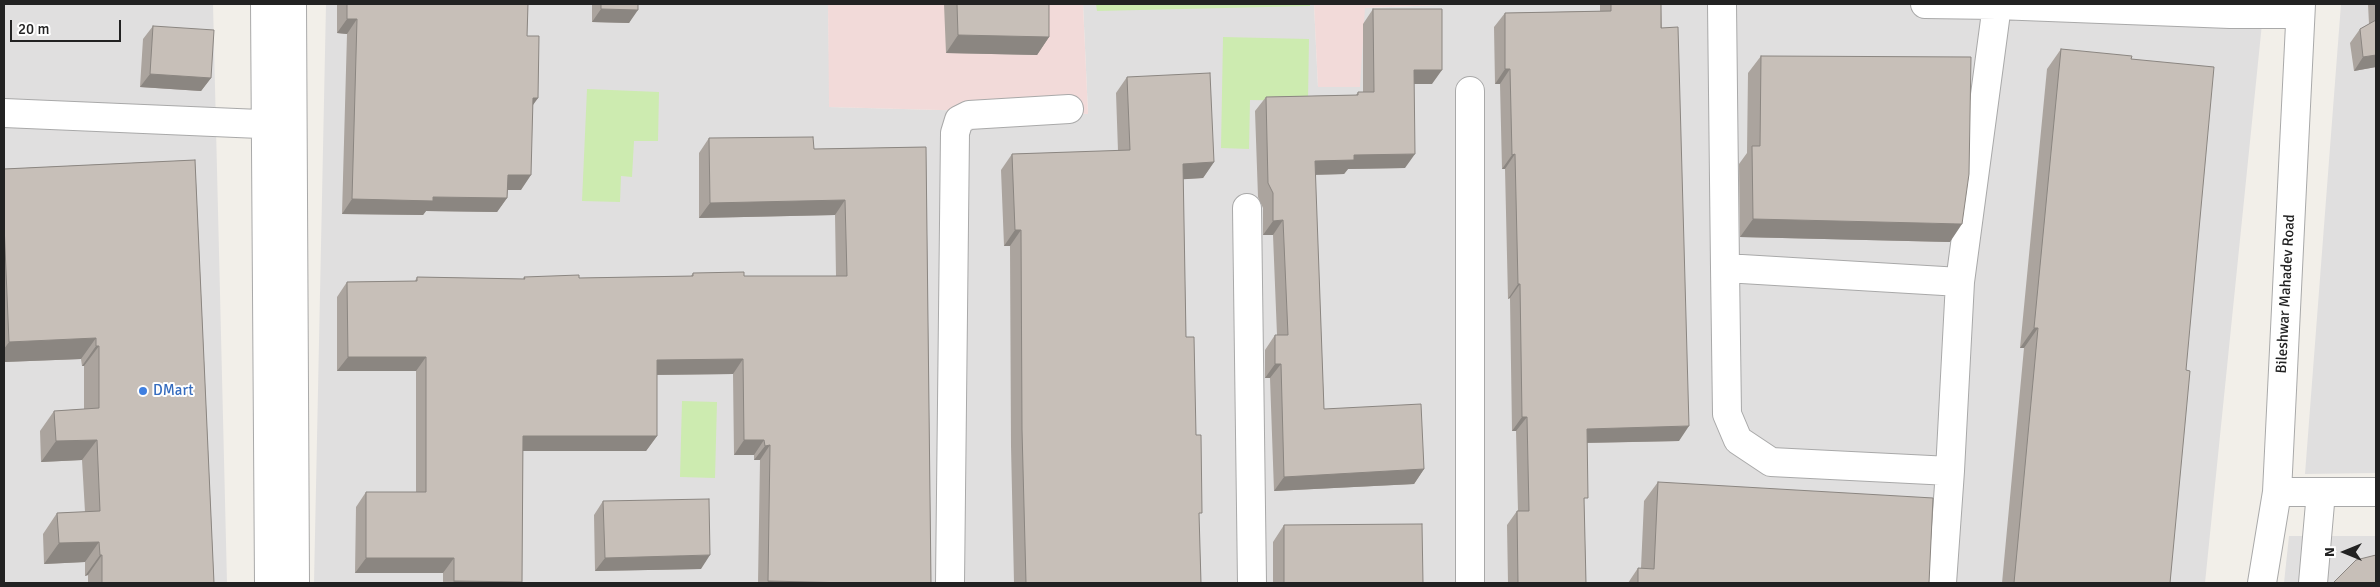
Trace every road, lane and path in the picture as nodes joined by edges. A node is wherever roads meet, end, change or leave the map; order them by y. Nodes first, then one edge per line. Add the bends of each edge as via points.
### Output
1 (265, 4) edge
2 (292, 4) edge
3 (1722, 4) edge
4 (1925, 4) edge
5 (1998, 5) edge
6 (2300, 9) edge
7 (1470, 91) dead end
8 (1070, 109) dead end
9 (4, 113) edge
10 (279, 125) junction
11 (1248, 208) dead end
12 (1725, 268) junction
13 (1960, 282) junction
14 (1950, 471) junction
15 (2277, 492) junction
16 (2321, 492) junction
17 (2376, 492) edge
18 (269, 583) edge
19 (295, 583) edge
20 (950, 583) edge
21 (1252, 583) edge
22 (1470, 583) edge
23 (1942, 583) edge
24 (2262, 583) edge
25 (2313, 583) edge

1 - 10 street
2 - 10 street
3 - 12 street
4 - 5 street
5 - 6 street via 2230,14
5 - 13 street
6 - 15 street, Bileshwar Mahadev Road
7 - 22 street
8 - 20 street via 968,115 959,120 955,133
9 - 10 street
10 - 18 street
10 - 19 street
11 - 21 street
12 - 13 street
12 - 14 street via 1727,414 1738,440 1771,462
13 - 14 street
14 - 23 street
15 - 16 street
15 - 24 street, Bileshwar Mahadev Road
16 - 17 street
16 - 25 street

